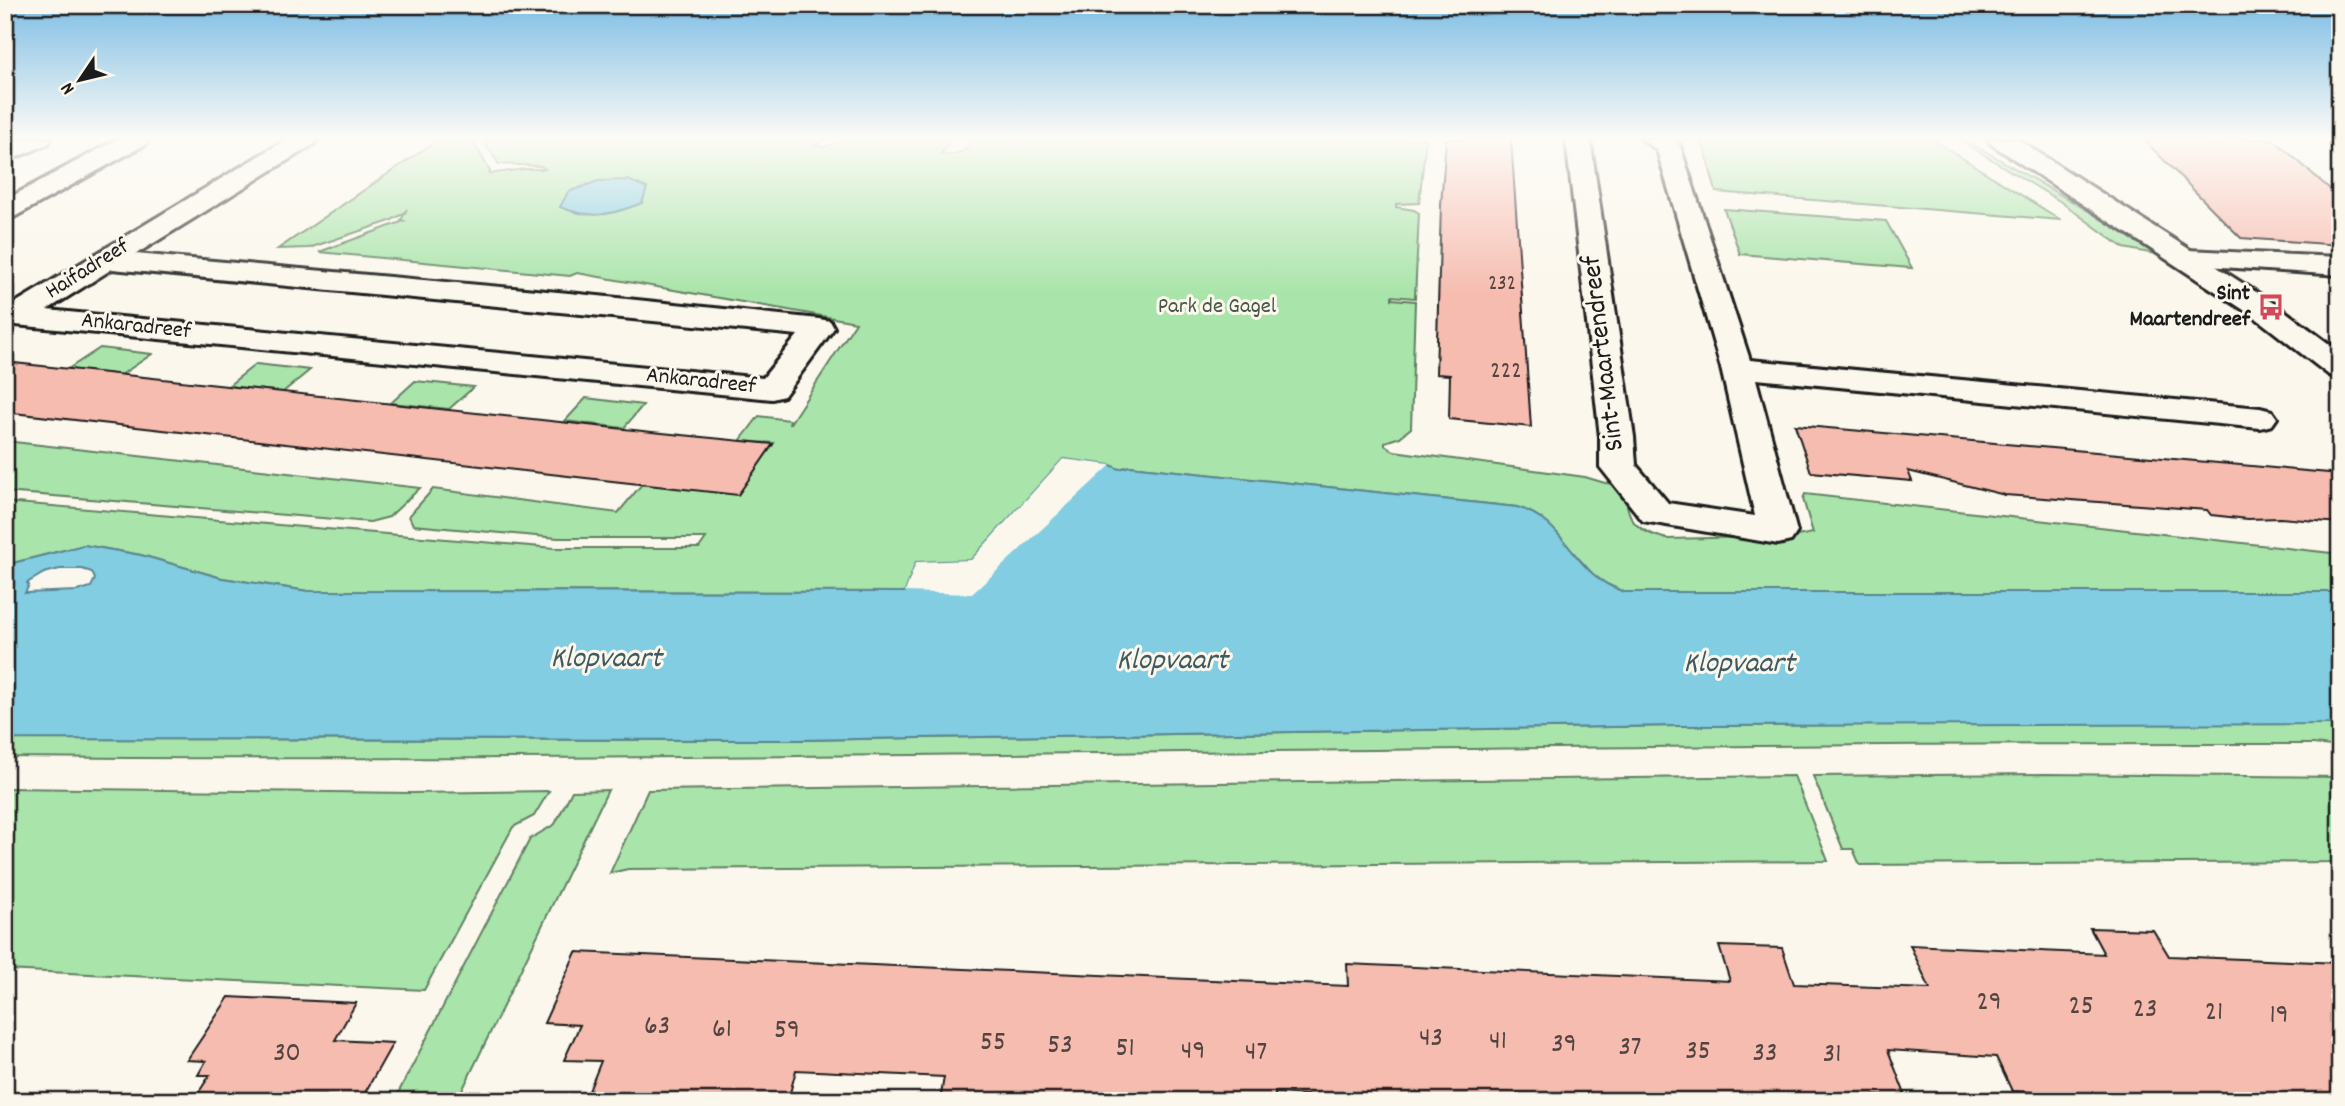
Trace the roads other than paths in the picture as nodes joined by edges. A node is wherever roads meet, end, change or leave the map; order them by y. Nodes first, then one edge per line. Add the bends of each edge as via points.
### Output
1 (42, 191) edge
2 (219, 191) edge
3 (1585, 191) edge
4 (1682, 191) edge
5 (2081, 191) edge
6 (5, 211) edge
7 (2187, 258) junction
8 (104, 260) junction
9 (2340, 266) edge
10 (10, 315) edge
11 (1737, 368) junction
12 (2340, 368) edge
13 (2260, 418) dead end

1 - 6 street
2 - 8 street, Haifadreef
3 - 11 street, Sint-Maartendreef via 1618,467 1656,513 1778,532
4 - 11 street, Sint-Maartendreef
5 - 7 street
7 - 9 street
7 - 12 street
8 - 10 street, Haifadreef
8 - 10 street, Ankaradreef via 819,328 772,389
11 - 13 street

